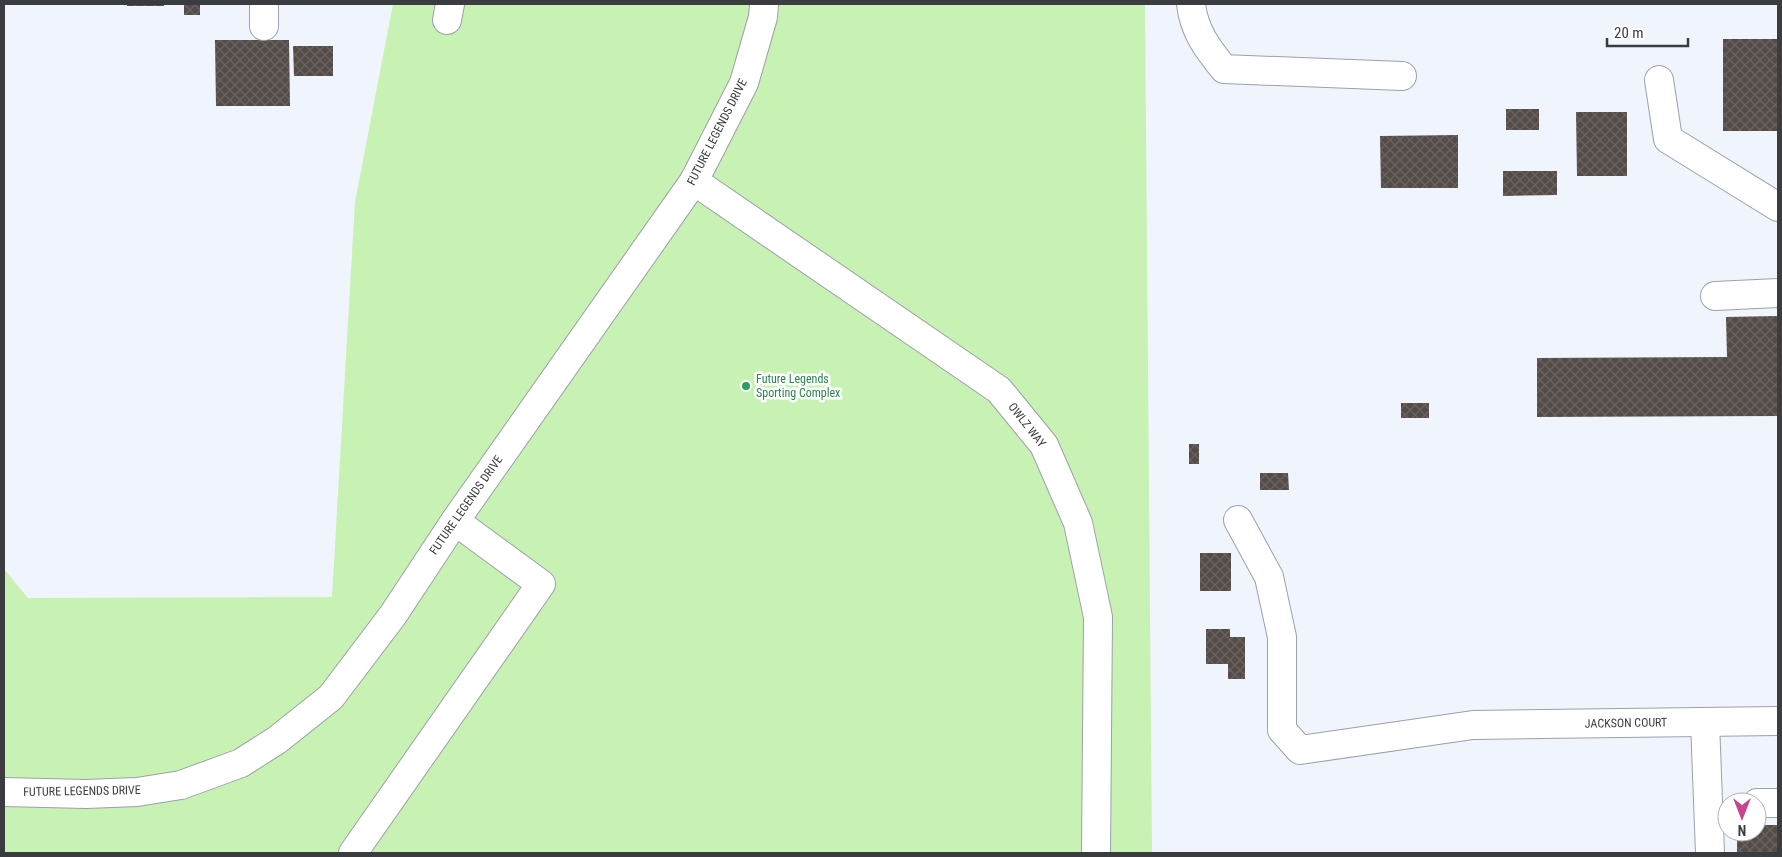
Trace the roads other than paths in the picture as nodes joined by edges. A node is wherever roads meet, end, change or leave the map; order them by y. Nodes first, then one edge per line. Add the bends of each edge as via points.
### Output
1 (764, 4) edge
2 (1191, 4) edge
3 (1402, 76) dead end
4 (1659, 80) dead end
5 (694, 181) junction
6 (1778, 207) edge
7 (1778, 293) edge
8 (1715, 296) dead end
9 (1238, 520) dead end
10 (455, 521) junction
11 (1778, 721) edge
12 (1705, 722) junction
13 (4, 792) edge
14 (1717, 797) edge
15 (1717, 809) edge
16 (365, 848) edge
17 (1096, 853) edge
18 (1710, 853) edge

1 - 5 street, FUTURE LEGENDS DRIVE via 744,83
2 - 3 street via 1193,20 1203,44 1224,69
4 - 6 street via 1668,139
5 - 10 street, FUTURE LEGENDS DRIVE
5 - 17 street, OWLZ WAY via 999,390 1044,445 1078,523 1098,617
7 - 8 street
9 - 12 street, JACKSON COURT via 1268,577 1282,637 1282,730 1300,750 1473,725
10 - 13 street, FUTURE LEGENDS DRIVE via 393,615 331,697 292,729 241,763 181,785 137,792
10 - 16 street via 541,584
11 - 12 street, JACKSON COURT
12 - 14 street
15 - 18 street

